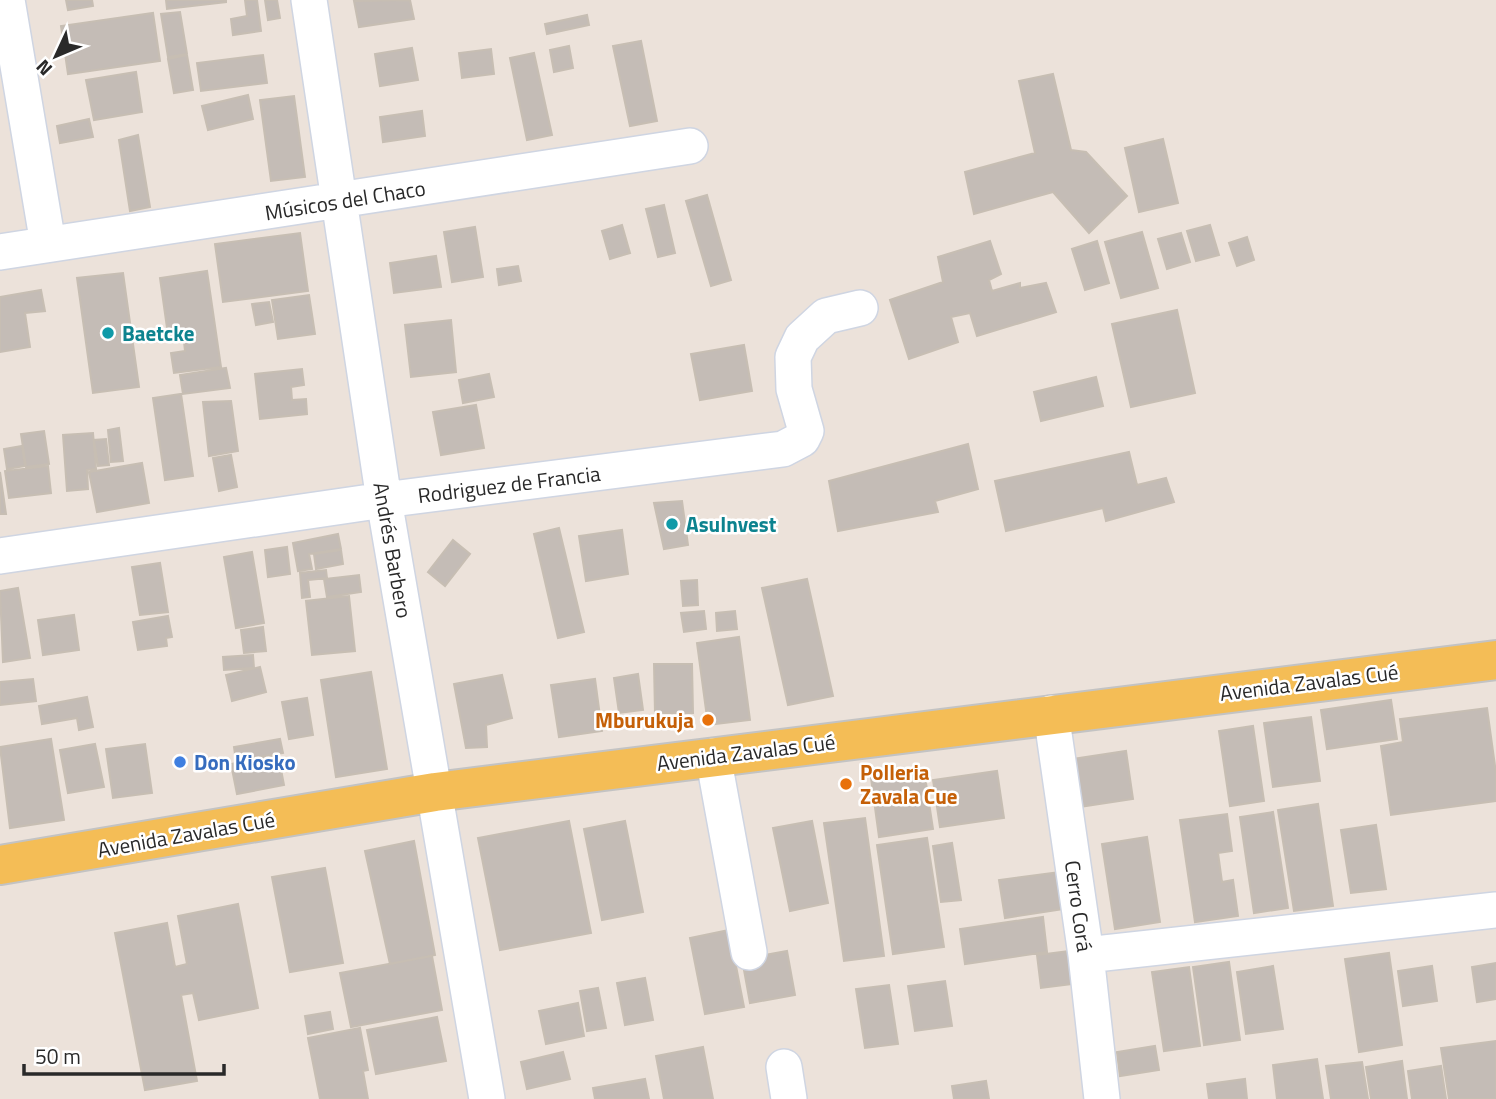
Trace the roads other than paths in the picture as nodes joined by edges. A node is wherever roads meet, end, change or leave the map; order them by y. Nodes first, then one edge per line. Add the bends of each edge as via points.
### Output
1 (6, 0) edge
2 (309, 0) edge
3 (690, 146) dead end
4 (338, 202) junction
5 (48, 244) junction
6 (0, 252) edge
7 (860, 308) dead end
8 (384, 500) junction
9 (0, 556) edge
10 (1496, 660) edge
11 (1051, 713) junction
12 (713, 756) junction
13 (435, 792) junction
14 (0, 865) edge
15 (1496, 910) edge
16 (749, 952) dead end
17 (1086, 956) junction
18 (487, 1099) edge
19 (1102, 1099) edge

1 - 5 street
2 - 4 street, Andrés Barbero
3 - 4 street, Músicos del Chaco
4 - 5 street, Músicos del Chaco
4 - 8 street, Andrés Barbero
5 - 6 street, Músicos del Chaco
7 - 8 street, Rodriguez de Francia via 826,316 802,338 793,357 794,389 806,431 795,445
8 - 9 street, Rodriguez de Francia
8 - 13 street, Andrés Barbero
10 - 11 main road, Avenida Zavalas Cué
11 - 12 main road, Avenida Zavalas Cué
11 - 17 street, Cerro Corá
12 - 13 main road, Avenida Zavalas Cué
12 - 16 street
13 - 14 main road, Avenida Zavalas Cué
13 - 18 street, Andrés Barbero
15 - 17 street
17 - 19 street, Cerro Corá

